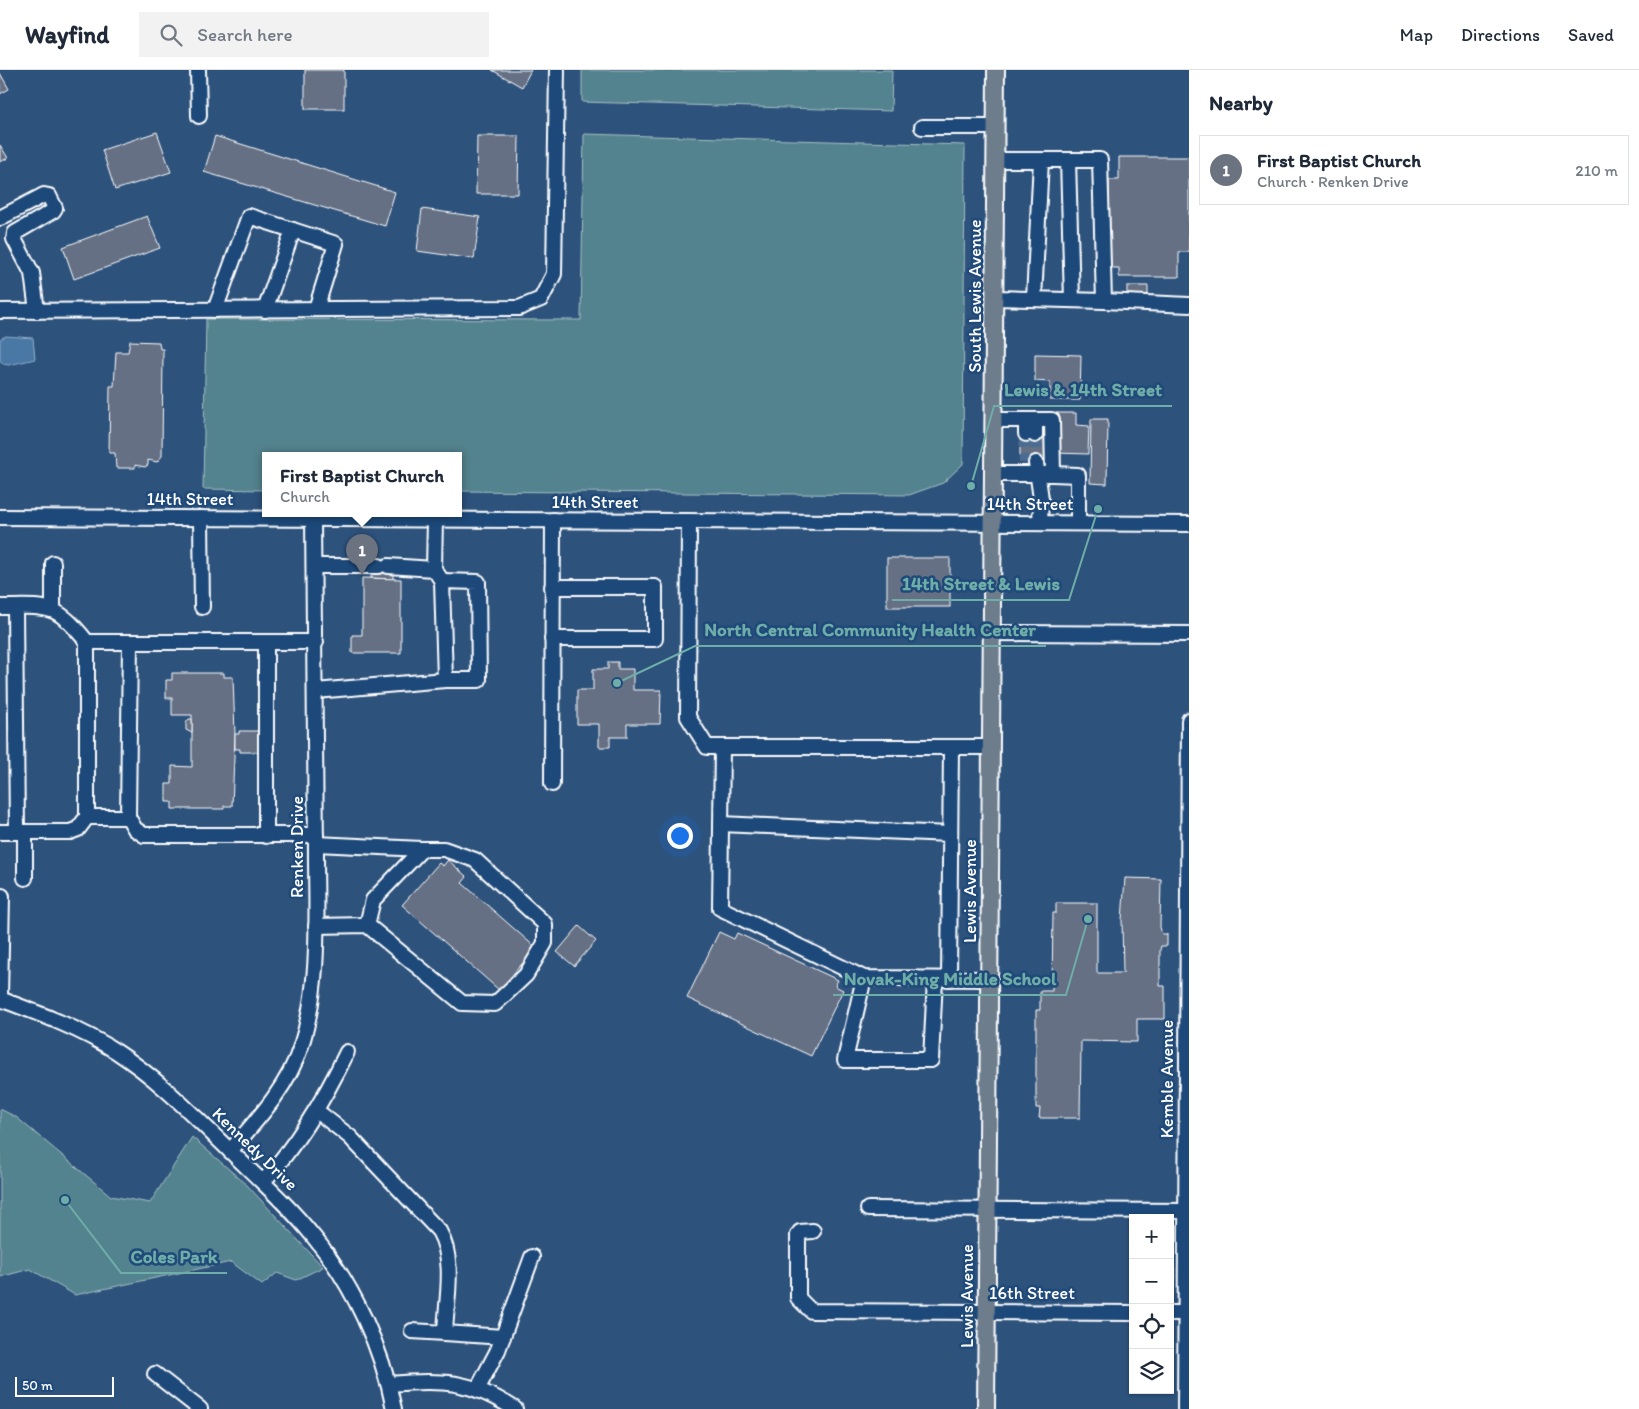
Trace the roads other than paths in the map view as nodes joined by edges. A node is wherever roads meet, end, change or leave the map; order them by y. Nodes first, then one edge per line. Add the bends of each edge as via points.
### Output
1 (198, 70) edge
2 (557, 70) edge
3 (996, 70) edge
4 (199, 116) dead end
5 (922, 126) dead end
6 (996, 126) junction
7 (996, 160) junction
8 (1041, 160) junction
9 (1068, 160) junction
10 (0, 218) edge
11 (293, 230) junction
12 (995, 298) junction
13 (1034, 299) junction
14 (1072, 300) junction
15 (1104, 301) junction
16 (1189, 305) edge
17 (316, 309) junction
18 (215, 310) junction
19 (266, 310) junction
20 (0, 311) edge
21 (37, 311) junction
22 (994, 420) junction
23 (1030, 420) junction
24 (1030, 434) tunnel mouth
25 (1031, 468) junction
26 (994, 474) junction
27 (1053, 474) junction
28 (0, 517) edge
29 (201, 518) junction
30 (313, 519) junction
31 (435, 519) junction
32 (553, 520) junction
33 (689, 521) junction
34 (994, 523) junction
35 (1040, 523) junction
36 (1078, 523) junction
37 (1189, 524) edge
38 (53, 563) dead end
39 (314, 566) junction
40 (434, 569) junction
41 (442, 581) junction
42 (552, 587) junction
43 (0, 607) edge
44 (15, 607) junction
45 (202, 607) dead end
46 (53, 609) junction
47 (992, 633) junction
48 (1189, 634) edge
49 (552, 640) junction
50 (87, 642) junction
51 (130, 642) junction
52 (266, 642) junction
53 (316, 642) junction
54 (445, 680) junction
55 (315, 691) junction
56 (1189, 720) edge
57 (722, 747) junction
58 (951, 747) junction
59 (991, 747) junction
60 (552, 784) dead end
61 (87, 817) junction
62 (128, 817) junction
63 (721, 824) junction
64 (0, 832) edge
65 (21, 832) junction
66 (950, 834) junction
67 (266, 836) junction
68 (316, 840) junction
69 (422, 849) junction
70 (25, 878) dead end
71 (2, 896) dead end
72 (1188, 918) edge
73 (367, 925) junction
74 (316, 926) junction
75 (864, 978) junction
76 (935, 979) junction
77 (949, 979) junction
78 (989, 979) junction
79 (0, 997) edge
80 (347, 1052) dead end
81 (317, 1111) junction
82 (230, 1151) junction
83 (263, 1182) junction
84 (868, 1209) dead end
85 (987, 1210) junction
86 (1187, 1211) edge
87 (813, 1231) dead end
88 (532, 1258) dead end
89 (986, 1312) junction
90 (1129, 1312) edge
91 (1174, 1313) edge
92 (1187, 1313) edge
93 (412, 1331) dead end
94 (444, 1333) junction
95 (503, 1336) junction
96 (156, 1374) dead end
97 (389, 1384) junction
98 (478, 1388) junction
99 (200, 1409) edge
100 (394, 1409) edge
101 (515, 1409) edge
102 (986, 1409) edge
103 (1184, 1409) edge

1 - 4 street
2 - 17 street via 554,274 541,299 519,308
3 - 6 main road, South Lewis Avenue
5 - 6 street
6 - 7 main road, South Lewis Avenue
7 - 8 street
7 - 12 main road, South Lewis Avenue
8 - 9 street
8 - 13 street
9 - 14 street
9 - 15 street via 1100,160
10 - 21 street via 44,195 49,196 54,208 53,212 15,233 14,239 32,273
11 - 17 street via 336,244
11 - 18 street via 249,216
11 - 19 street
12 - 13 street
12 - 22 main road, South Lewis Avenue
13 - 14 street
14 - 15 street
15 - 16 street
17 - 19 street
18 - 19 street
18 - 21 street
20 - 21 street
22 - 23 street
22 - 26 main road, South Lewis Avenue
23 - 24 street
23 - 27 street via 1052,420
25 - 26 street
25 - 27 street
25 - 35 street via 1041,499
26 - 34 main road, South Lewis Avenue
27 - 36 street via 1078,475
28 - 29 street, 14th Street
29 - 30 street, 14th Street
29 - 45 street
30 - 31 street, 14th Street
30 - 39 street, Renken Drive
31 - 32 street, 14th Street
31 - 40 street
32 - 33 street, 14th Street
32 - 42 street
33 - 34 street, 14th Street
33 - 57 street via 688,718 706,747
34 - 35 street, 14th Street
34 - 47 main road, Lewis Avenue
35 - 36 street, 14th Street
36 - 37 street, 14th Street
38 - 46 street
39 - 40 street
39 - 53 street, Renken Drive
40 - 41 street
41 - 54 street
41 - 54 street via 478,582 479,680
42 - 49 street
42 - 49 street via 655,587 655,640
43 - 44 street
44 - 46 street
44 - 65 street
46 - 50 street via 66,618
47 - 48 street
47 - 59 main road, Lewis Avenue
49 - 60 street
50 - 51 street
50 - 61 street
51 - 52 street
51 - 62 street
52 - 53 street
52 - 67 street
53 - 55 street, Renken Drive
54 - 55 street
55 - 68 street, Renken Drive
56 - 72 street, Kemble Avenue
57 - 58 street
57 - 63 street
58 - 59 street
58 - 66 street
59 - 78 main road, Lewis Avenue
61 - 62 street
61 - 65 street via 78,829 70,832
62 - 67 street via 135,829 144,835
63 - 66 street
63 - 75 street via 720,908
64 - 65 street
65 - 70 street
66 - 77 street
67 - 68 street
68 - 69 street
68 - 74 street, Renken Drive
69 - 73 street via 373,900
69 - 73 street via 444,849 475,860 545,924 545,944 526,975 495,1004 462,1003
71 - 79 street
72 - 86 street, Kemble Avenue
73 - 74 street
74 - 82 street, Renken Drive via 312,1001 301,1046 289,1075 267,1108
75 - 76 street
75 - 76 street via 845,1060 931,1060
76 - 77 street
77 - 78 street
78 - 85 main road, Lewis Avenue
79 - 82 street, Kennedy Drive via 115,1051 156,1080
80 - 81 street
81 - 83 street
81 - 94 street via 350,1137 439,1231 449,1259
82 - 83 street, Kennedy Drive
83 - 97 street, Kennedy Drive via 314,1236 350,1291
84 - 85 street
85 - 86 street
85 - 89 main road, Lewis Avenue
86 - 92 street, Kemble Avenue
87 - 89 street, 16th Street via 798,1235 798,1298 811,1311
88 - 95 street
89 - 90 street, 16th Street
89 - 102 main road, Lewis Avenue
91 - 92 street
92 - 103 street, Kemble Avenue
93 - 94 street
94 - 95 street
95 - 98 street
96 - 99 street
97 - 98 street via 446,1382
97 - 100 street, Kennedy Drive
98 - 101 street

